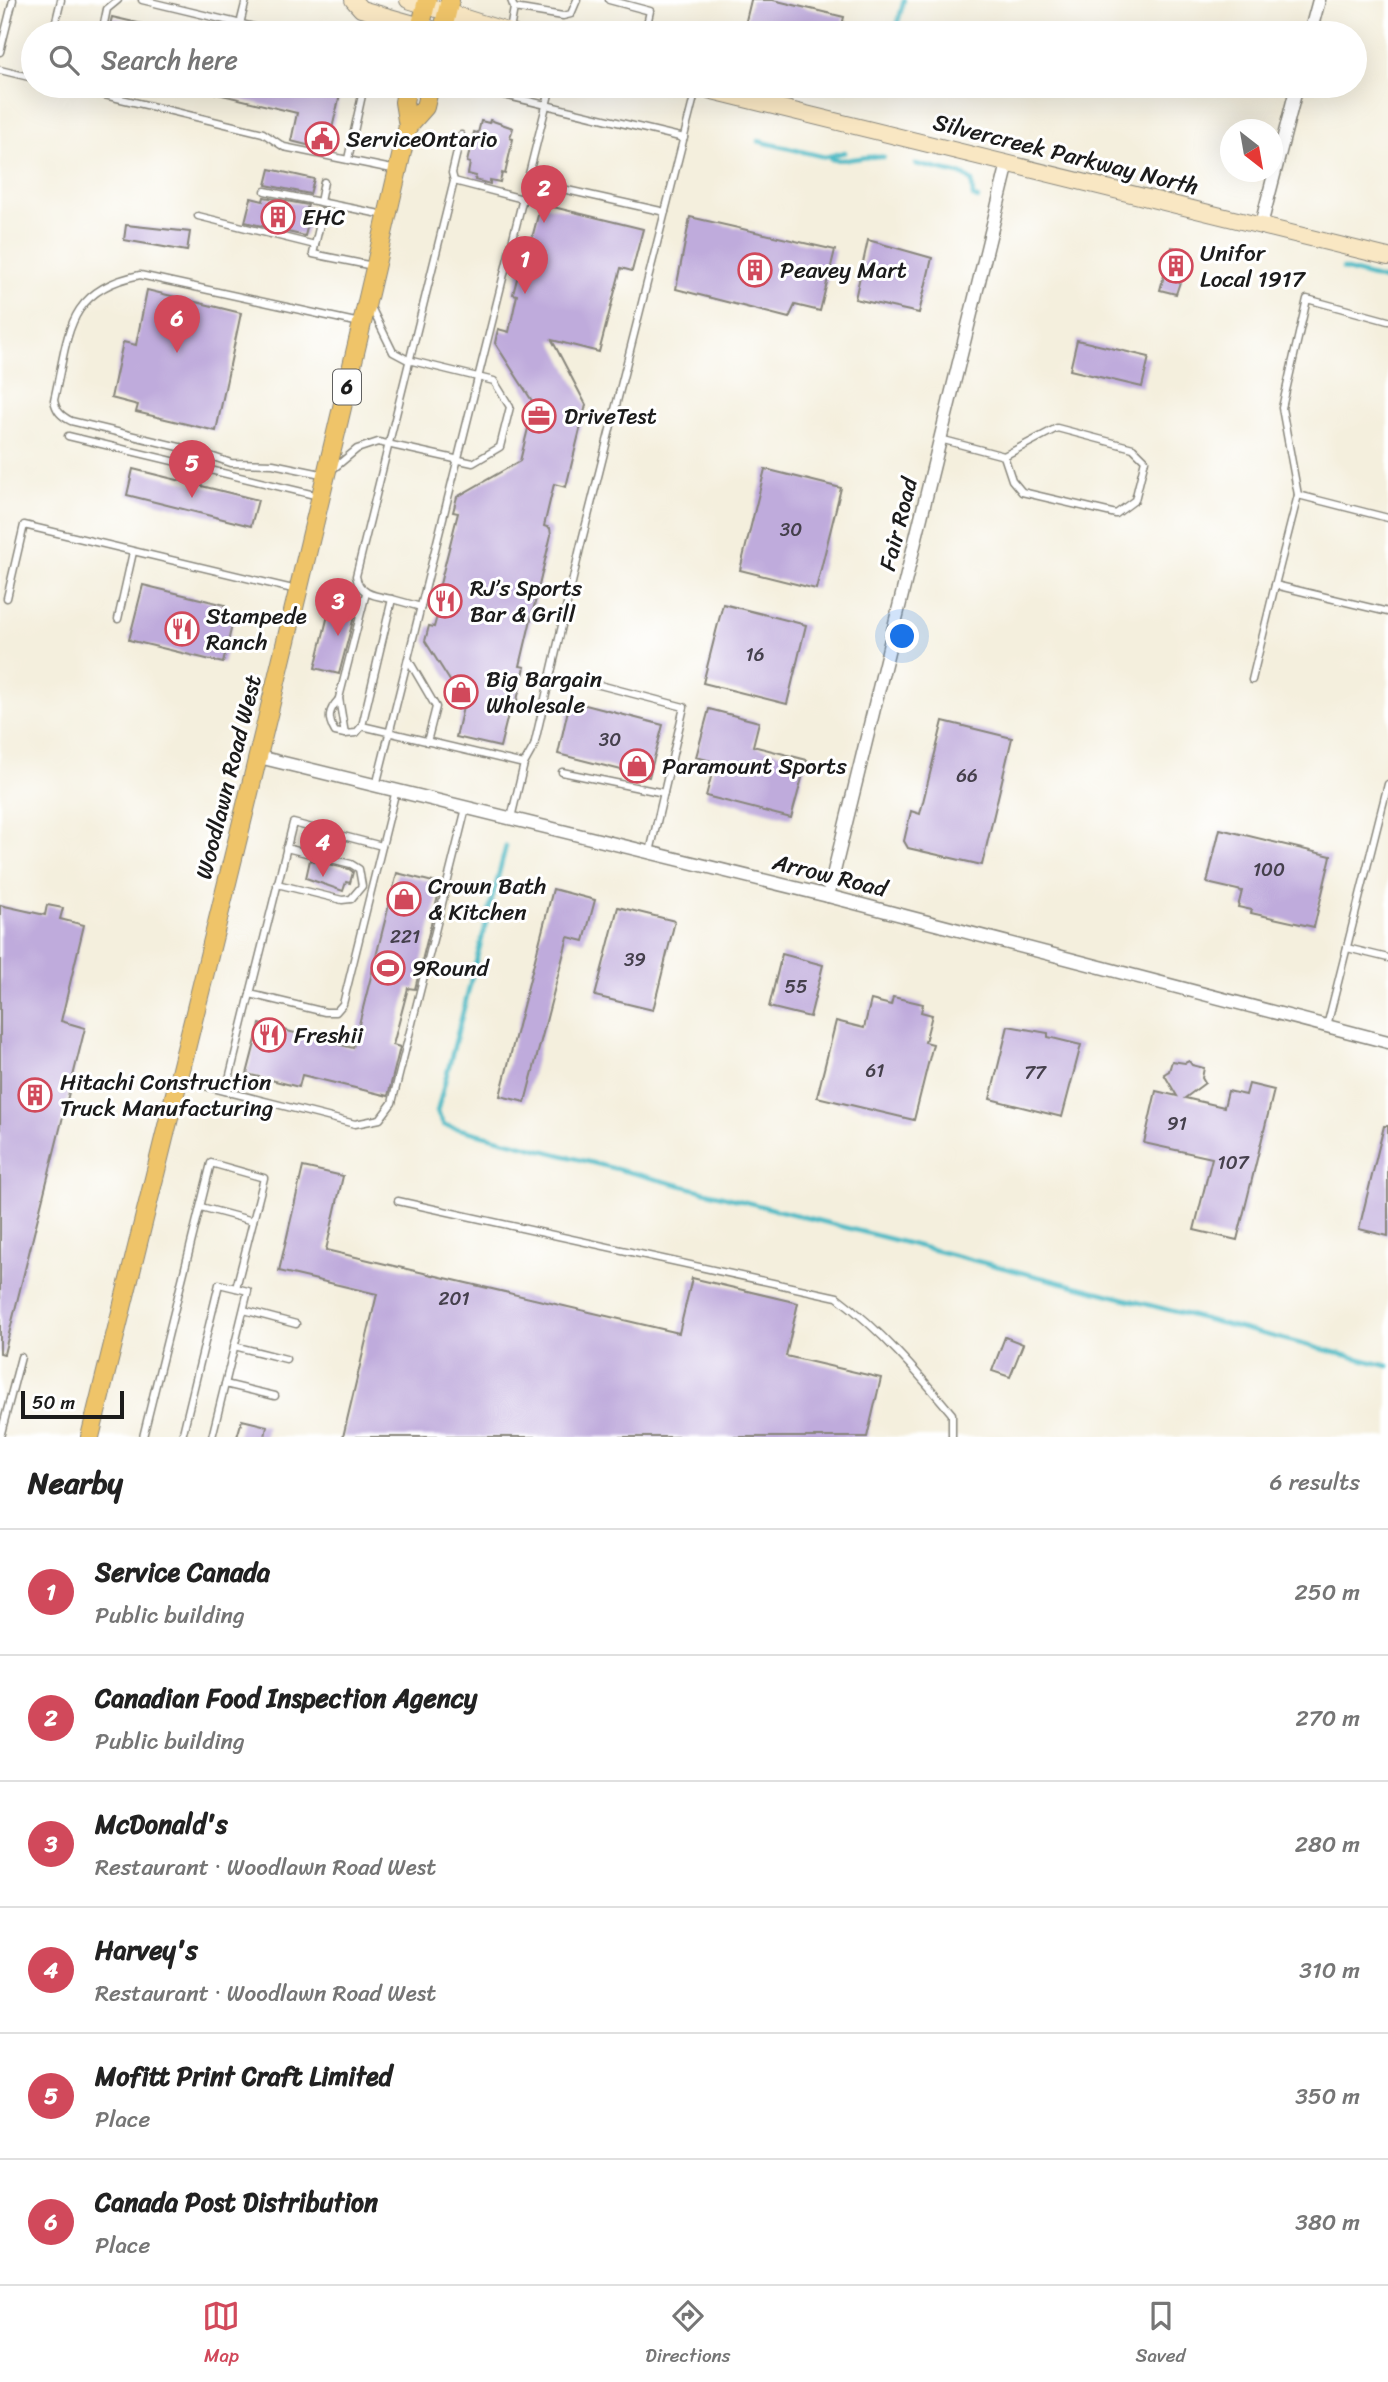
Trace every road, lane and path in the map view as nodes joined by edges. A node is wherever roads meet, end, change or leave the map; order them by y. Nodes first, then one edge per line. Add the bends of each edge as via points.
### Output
1 (13, 0) edge
2 (61, 0) edge
3 (118, 0) edge
4 (142, 0) edge
5 (246, 0) edge
6 (353, 0) edge
7 (408, 0) edge
8 (511, 0) edge
9 (577, 0) edge
10 (609, 0) edge
11 (1319, 0) edge
12 (427, 3) edge
13 (448, 6) edge
14 (514, 8) junction
15 (56, 21) edge
16 (104, 21) edge
17 (228, 21) edge
18 (241, 21) edge
19 (396, 21) edge
20 (422, 21) edge
21 (484, 21) edge
22 (512, 21) edge
23 (648, 21) edge
24 (1313, 21) edge
25 (0, 52) edge
26 (0, 70) edge
27 (21, 75) edge
28 (117, 98) edge
29 (361, 98) edge
30 (405, 98) edge
31 (427, 98) edge
32 (517, 98) edge
33 (548, 98) edge
34 (692, 98) edge
35 (743, 98) edge
36 (1294, 98) edge
37 (546, 105) junction
38 (408, 126) junction
39 (461, 135) dead end
40 (684, 138) junction
41 (348, 159) junction
42 (1008, 163) junction
43 (398, 170) junction
44 (454, 181) junction
45 (527, 181) junction
46 (324, 182) dead end
47 (265, 191) dead end
48 (523, 199) junction
49 (320, 202) junction
50 (323, 211) dead end
51 (664, 212) junction
52 (387, 215) junction
53 (198, 216) dead end
54 (1261, 225) junction
55 (314, 245) junction
56 (1388, 257) edge
57 (375, 266) junction
58 (368, 299) junction
59 (1388, 321) edge
60 (362, 323) junction
61 (408, 360) junction
62 (478, 377) junction
63 (68, 436) dead end
64 (940, 439) junction
65 (388, 443) junction
66 (1004, 456) junction
67 (458, 460) junction
68 (326, 475) junction
69 (1297, 495) junction
70 (321, 497) junction
71 (1388, 518) edge
72 (133, 552) junction
73 (1275, 585) junction
74 (299, 590) junction
75 (366, 593) junction
76 (7, 598) dead end
77 (392, 599) junction
78 (421, 607) junction
79 (1388, 612) edge
80 (118, 619) dead end
81 (408, 659) junction
82 (1252, 680) dead end
83 (588, 682) dead end
84 (340, 698) junction
85 (362, 726) junction
86 (390, 733) junction
87 (345, 734) junction
88 (427, 742) junction
89 (259, 757) junction
90 (524, 764) junction
91 (562, 772) dead end
92 (1388, 783) edge
93 (376, 786) junction
94 (396, 790) junction
95 (664, 793) junction
96 (466, 808) junction
97 (511, 818) junction
98 (382, 846) junction
99 (286, 848) junction
100 (650, 852) junction
101 (277, 884) junction
102 (828, 896) junction
103 (1347, 948) junction
104 (1388, 958) edge
105 (250, 994) junction
106 (1327, 1027) junction
107 (1388, 1042) edge
108 (179, 1079) junction
109 (226, 1091) junction
110 (398, 1201) dead end
111 (201, 1207) junction
112 (253, 1221) junction
113 (236, 1288) junction
114 (244, 1310) junction
115 (296, 1324) dead end
116 (234, 1346) junction
117 (21, 1357) dead end
118 (286, 1359) dead end
119 (225, 1384) junction
120 (275, 1396) dead end
121 (0, 1437) edge
122 (90, 1437) edge
123 (143, 1437) edge
124 (182, 1437) edge
125 (212, 1437) edge
126 (952, 1437) edge

1 - 25 lane
2 - 15 lane
3 - 16 lane via 107,9
4 - 17 lane
5 - 18 lane
6 - 19 main road via 361,9
7 - 12 main road
8 - 14 lane
9 - 14 lane via 571,14 563,16
10 - 23 lane via 650,10
11 - 24 street
12 - 13 main road
12 - 20 main road
13 - 21 main road
14 - 22 lane
26 - 27 lane
28 - 41 lane via 263,133 284,147
29 - 41 lane
30 - 38 main road, Woodlawn Road West / 6
31 - 38 main road, Woodlawn Road West / 6
32 - 37 lane
33 - 37 lane
34 - 40 lane
35 - 42 main road, Silvercreek Parkway North
36 - 54 street
37 - 40 lane
37 - 45 lane
38 - 43 main road, Woodlawn Road West / 6
39 - 44 lane
40 - 51 lane
41 - 43 lane
42 - 54 main road, Silvercreek Parkway North
42 - 64 street, Fair Road
43 - 52 main road, Woodlawn Road West / 6
44 - 48 lane
44 - 61 lane
45 - 48 lane
45 - 51 lane
46 - 49 lane
47 - 49 lane
48 - 62 lane
49 - 52 lane
50 - 55 lane
51 - 90 lane via 534,746
52 - 57 main road, Woodlawn Road West / 6
53 - 55 lane
54 - 56 main road, Silvercreek Parkway North
55 - 57 lane via 313,254
57 - 58 main road, Woodlawn Road West / 6
58 - 60 main road, Woodlawn Road West / 6
58 - 61 lane via 393,352
59 - 69 lane via 1307,299 1282,408
60 - 68 main road, Woodlawn Road West / 6
60 - 68 lane via 140,275 102,287 75,314 54,400 58,413 71,421 231,463 273,464
61 - 62 lane
61 - 65 lane
62 - 67 lane
62 - 67 lane via 494,381 510,407 500,447 473,463
63 - 70 lane
64 - 66 lane
64 - 102 street, Fair Road
65 - 67 lane
65 - 68 lane via 357,449
65 - 75 lane via 356,576
66 - 66 lane via 1057,428 1133,448 1145,460 1135,500 1116,514 1022,492 1012,480
67 - 78 lane
68 - 70 main road, Woodlawn Road West / 6
69 - 71 lane
69 - 73 lane
70 - 74 main road, Woodlawn Road West / 6
72 - 74 lane
72 - 76 lane via 24,525
72 - 80 lane
73 - 79 lane
73 - 82 lane
74 - 89 main road, Woodlawn Road West / 6
75 - 77 lane
75 - 84 lane
77 - 78 lane
77 - 85 lane
78 - 81 lane
81 - 86 lane
81 - 88 lane via 436,707
83 - 95 lane via 684,707
84 - 87 lane
84 - 87 lane via 329,716 335,732
85 - 86 lane
85 - 87 lane via 356,733
86 - 88 lane
86 - 93 lane
88 - 90 lane
89 - 93 street, Arrow Road
89 - 108 main road, Woodlawn Road West / 6
90 - 97 lane
91 - 95 lane
92 - 103 lane
93 - 94 street, Arrow Road
94 - 96 street, Arrow Road
94 - 98 lane
95 - 100 lane
96 - 97 street, Arrow Road
96 - 109 lane via 392,1103 380,1119 355,1124
97 - 100 street, Arrow Road
98 - 99 lane via 293,823
98 - 105 lane via 343,1004 336,1012
99 - 101 lane
99 - 101 lane via 351,864 359,869 362,886 351,899 342,900
100 - 102 street, Arrow Road
101 - 105 lane
102 - 106 street, Arrow Road
103 - 104 lane
103 - 106 lane
105 - 109 lane
106 - 107 street, Arrow Road
108 - 109 lane
108 - 122 main road, Woodlawn Road West / 6
110 - 126 lane via 837,1297 863,1317 952,1414
111 - 112 lane
111 - 112 lane via 211,1163 264,1178
111 - 123 lane
112 - 113 lane
113 - 114 lane via 248,1291
113 - 124 lane via 219,1284
114 - 115 lane
114 - 116 lane
116 - 118 lane
116 - 119 lane
117 - 121 lane
119 - 120 lane
119 - 125 lane

